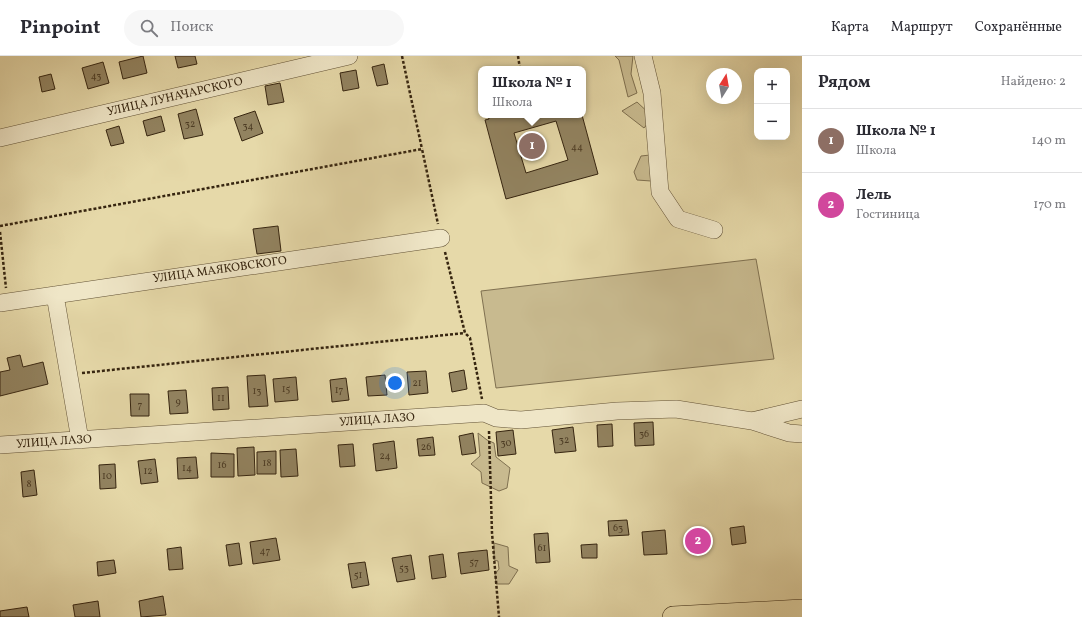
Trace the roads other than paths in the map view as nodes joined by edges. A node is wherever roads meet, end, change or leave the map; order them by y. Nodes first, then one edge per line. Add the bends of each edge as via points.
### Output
1 (349, 56) edge
2 (643, 56) edge
3 (0, 138) edge
4 (714, 230) dead end
5 (441, 238) road end
6 (55, 295) junction
7 (4, 303) edge
8 (802, 410) edge
9 (752, 421) junction
10 (802, 434) edge
11 (80, 440) junction
12 (0, 445) edge
13 (802, 610) edge
14 (673, 617) edge

1 - 3 street, УЛИЦА ЛУНАЧАРСКОГО
2 - 4 street via 652,94 660,192 678,219
5 - 6 street, УЛИЦА МАЯКОВСКОГО
6 - 7 street, УЛИЦА МАЯКОВСКОГО
6 - 11 street
8 - 9 street, УЛИЦА ЛАЗО
9 - 10 street, УЛИЦА ЛАЗО via 789,433
9 - 11 street, УЛИЦА ЛАЗО via 676,409 521,420 496,418 484,413
11 - 12 street, УЛИЦА ЛАЗО
13 - 14 main road

